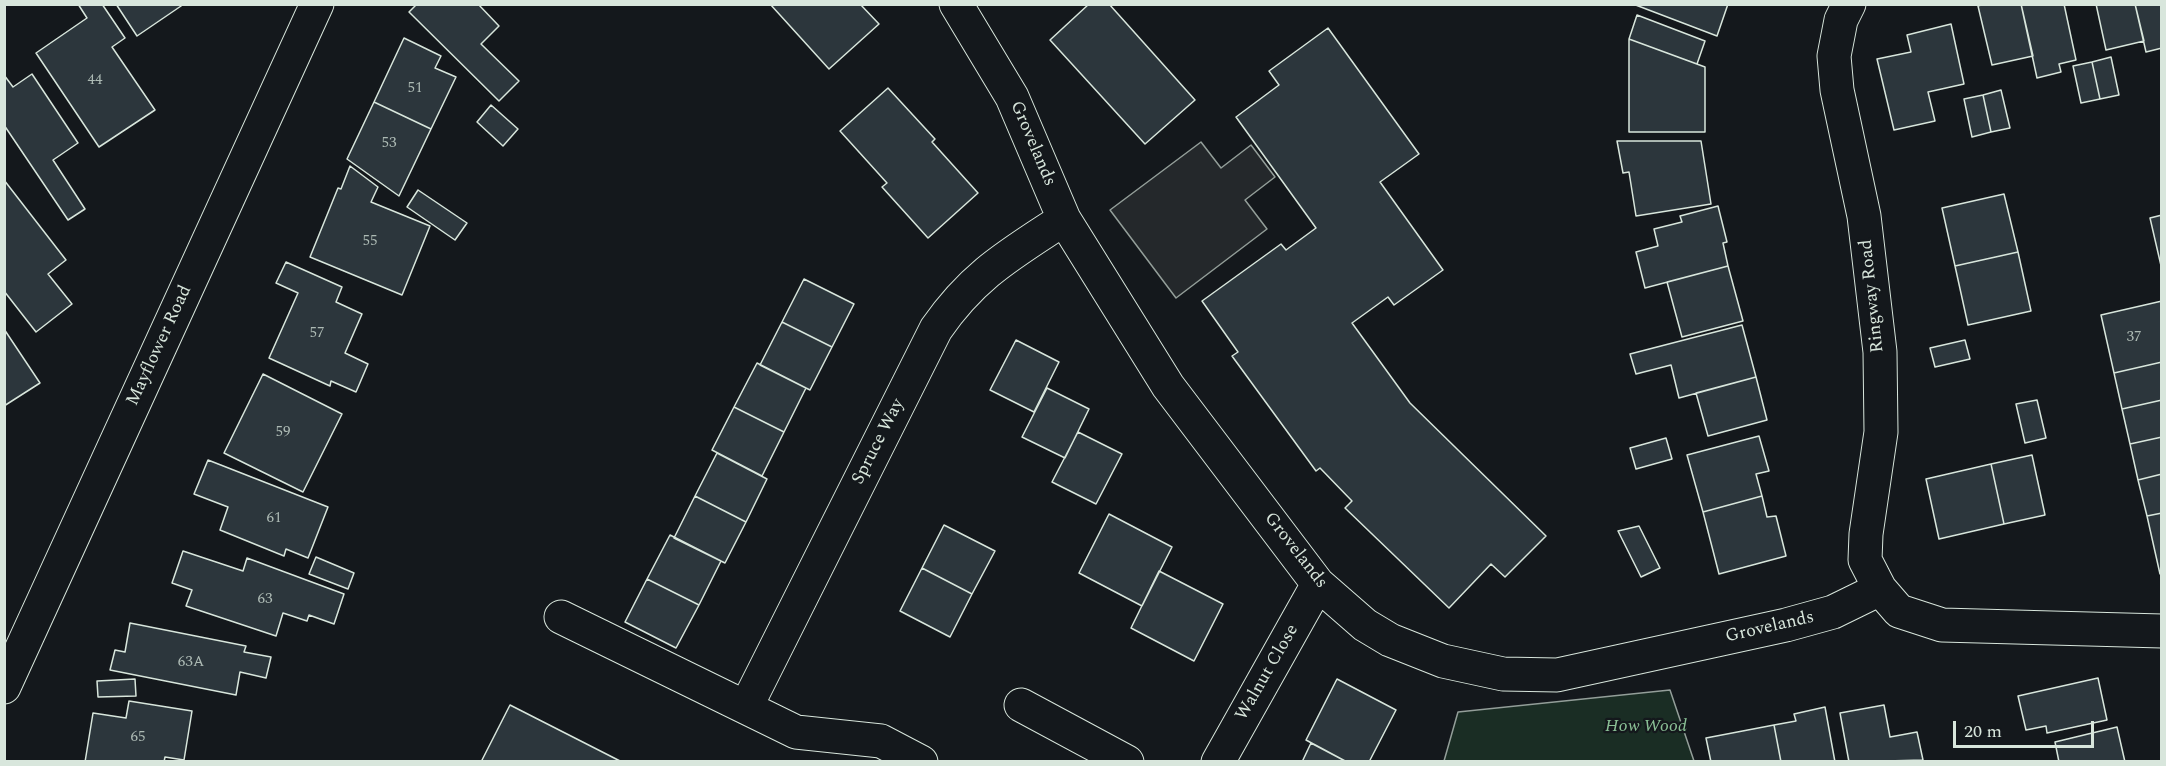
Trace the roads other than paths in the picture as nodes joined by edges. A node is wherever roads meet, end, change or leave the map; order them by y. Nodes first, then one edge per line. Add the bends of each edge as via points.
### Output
1 (316, 4) edge
2 (956, 4) edge
3 (1849, 4) edge
4 (1064, 219) junction
5 (1318, 584) junction
6 (1880, 589) junction
7 (561, 617) dead end
8 (2162, 631) edge
9 (4, 687) edge
10 (1022, 705) dead end
11 (746, 707) junction
12 (921, 762) edge
13 (1127, 762) edge
14 (1218, 762) edge

1 - 9 street, Mayflower Road
2 - 4 street, Grovelands via 1012,97
3 - 6 street, Ringway Road via 1841,20 1834,56 1837,90 1864,216 1880,352 1881,432 1865,560
4 - 5 street, Grovelands via 1168,386
4 - 11 street, Spruce Way via 984,273 957,299 936,328
5 - 6 street, Grovelands via 1365,625 1390,640 1443,661 1503,674 1557,675 1786,625 1833,612
5 - 14 street, Walnut Close
6 - 8 street via 1899,611 1942,625
7 - 11 street
10 - 13 street
11 - 12 street via 796,732 881,741

